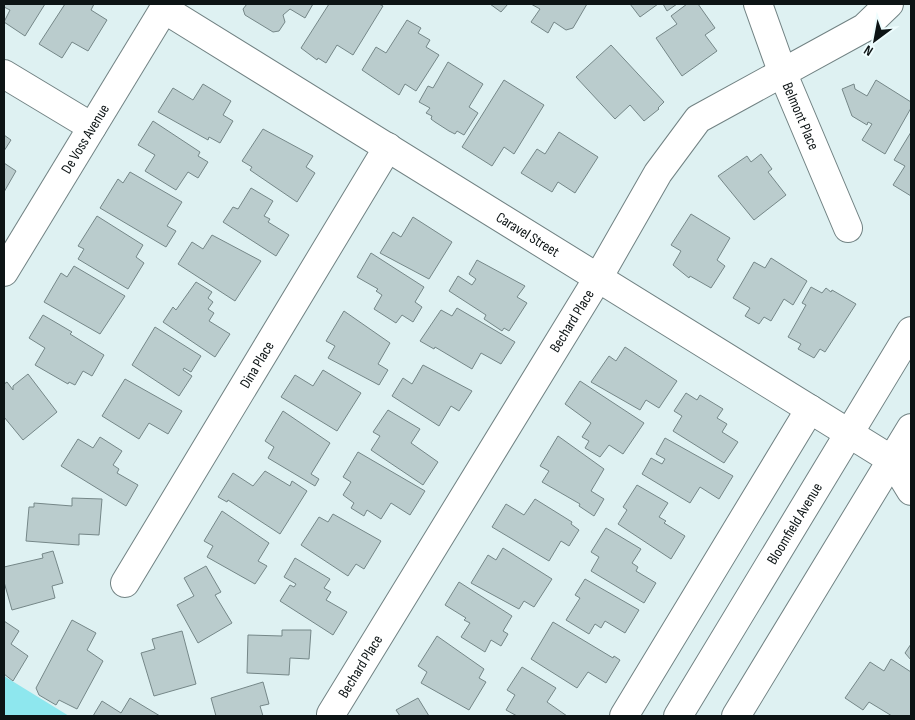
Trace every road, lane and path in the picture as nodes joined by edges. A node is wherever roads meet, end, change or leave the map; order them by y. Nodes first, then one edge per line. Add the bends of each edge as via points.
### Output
1 (758, 4) edge
2 (889, 4) edge
3 (165, 6) edge
4 (4, 74) edge
5 (783, 74) junction
6 (92, 127) junction
7 (388, 147) junction
8 (848, 228) dead end
9 (4, 272) edge
10 (598, 278) junction
11 (911, 331) edge
12 (810, 410) junction
13 (911, 428) edge
14 (849, 434) junction
15 (902, 461) edge
16 (911, 491) edge
17 (125, 583) dead end
18 (331, 714) dead end
19 (624, 716) edge
20 (678, 716) edge
21 (736, 716) edge

1 - 5 street, Belmont Place
2 - 5 street, Bechard Place via 864,28
3 - 6 street, De Voss Avenue
3 - 7 street, Caravel Street
4 - 6 street
5 - 8 street, Belmont Place
5 - 10 street, Bechard Place via 698,119 658,173
6 - 9 street, De Voss Avenue
7 - 10 street, Caravel Street
7 - 17 street, Dina Place
10 - 12 street, Caravel Street
10 - 18 street, Bechard Place
11 - 14 street, Bloomfield Avenue
12 - 14 street, Caravel Street
12 - 19 street
13 - 15 street
14 - 15 street, Caravel Street
14 - 20 street, Bloomfield Avenue
15 - 16 street
15 - 21 street

